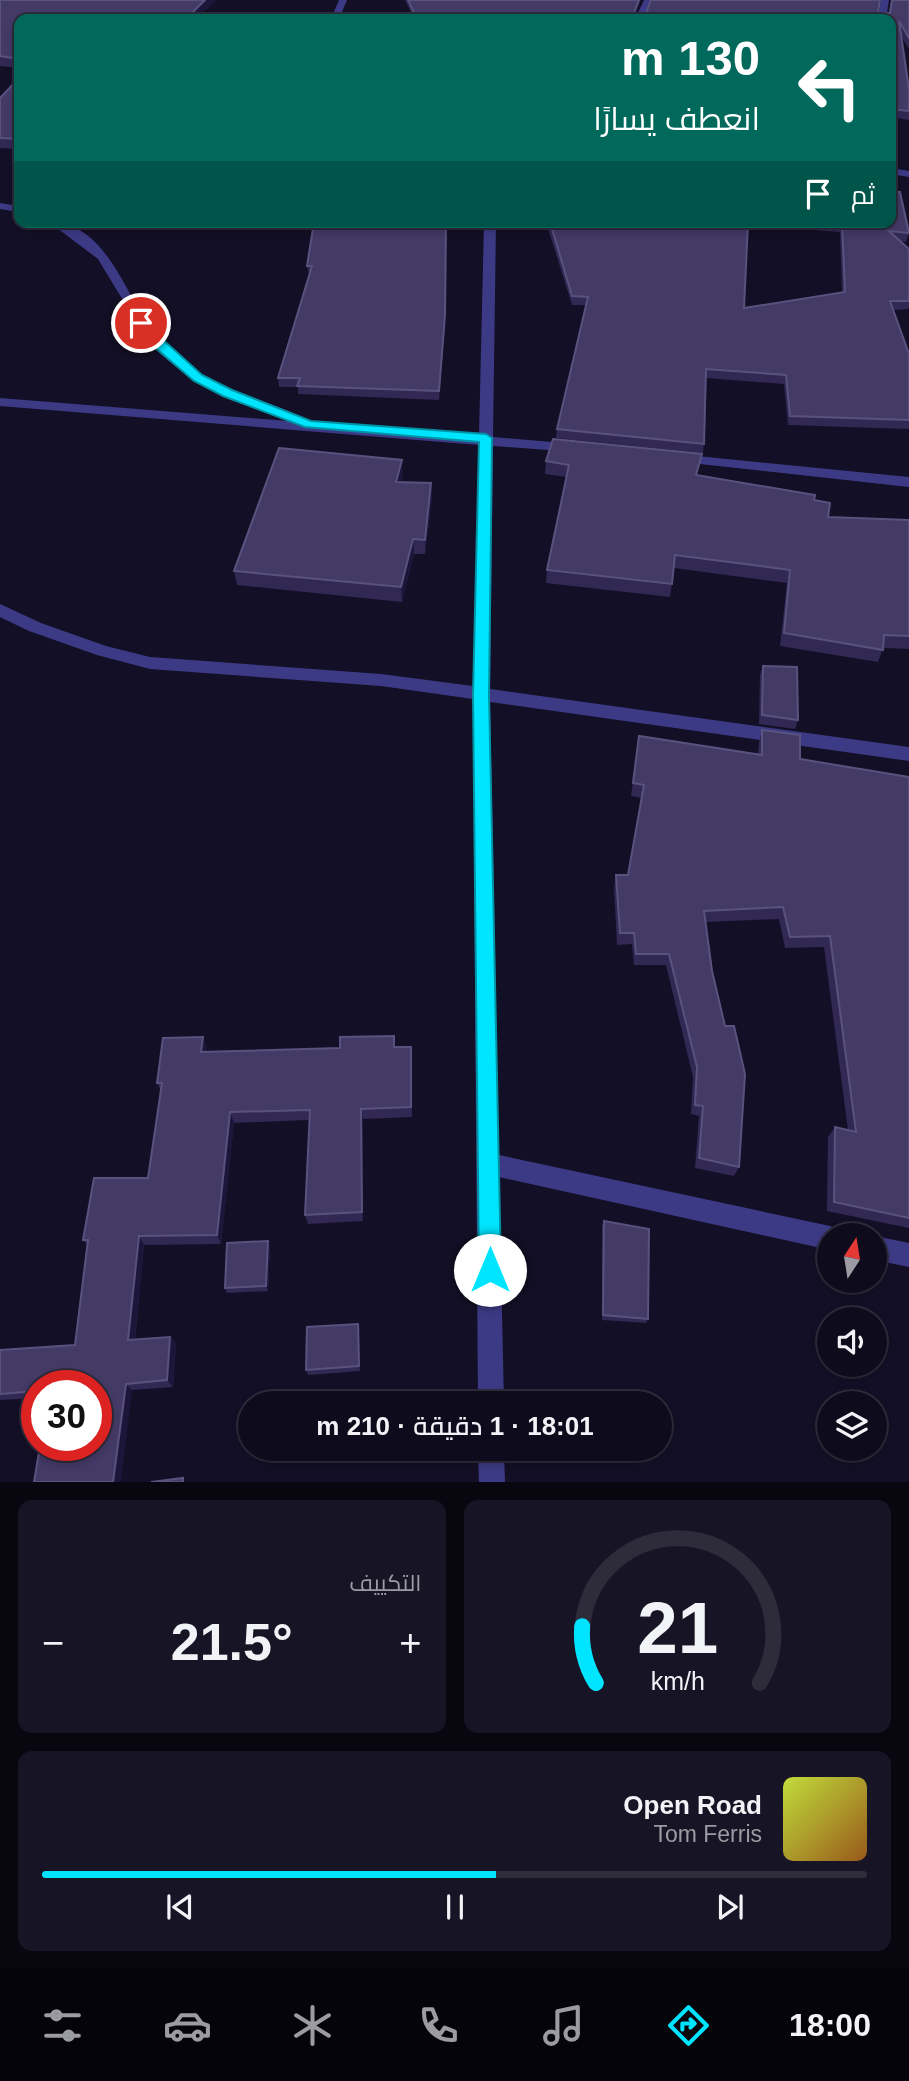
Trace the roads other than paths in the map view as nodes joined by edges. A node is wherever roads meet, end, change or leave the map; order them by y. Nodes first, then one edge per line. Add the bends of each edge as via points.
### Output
1 (66, 228) edge
2 (490, 228) edge
3 (0, 402) edge
4 (309, 425) junction
5 (486, 438) junction
6 (595, 450) edge
7 (663, 457) edge
8 (909, 482) edge
9 (0, 610) edge
10 (481, 695) junction
11 (909, 754) edge
12 (489, 1164) junction
13 (817, 1235) edge
14 (887, 1250) edge
15 (909, 1255) edge
16 (491, 1391) edge
17 (491, 1461) edge
18 (492, 1482) edge

1 - 4 street via 103,257 155,342 198,378
2 - 5 street
3 - 4 street
4 - 5 street
5 - 6 street
5 - 10 street
7 - 8 street
9 - 10 street via 57,635 150,663 381,680
10 - 11 street
10 - 12 street
12 - 13 street
12 - 16 street
14 - 15 street
17 - 18 street

